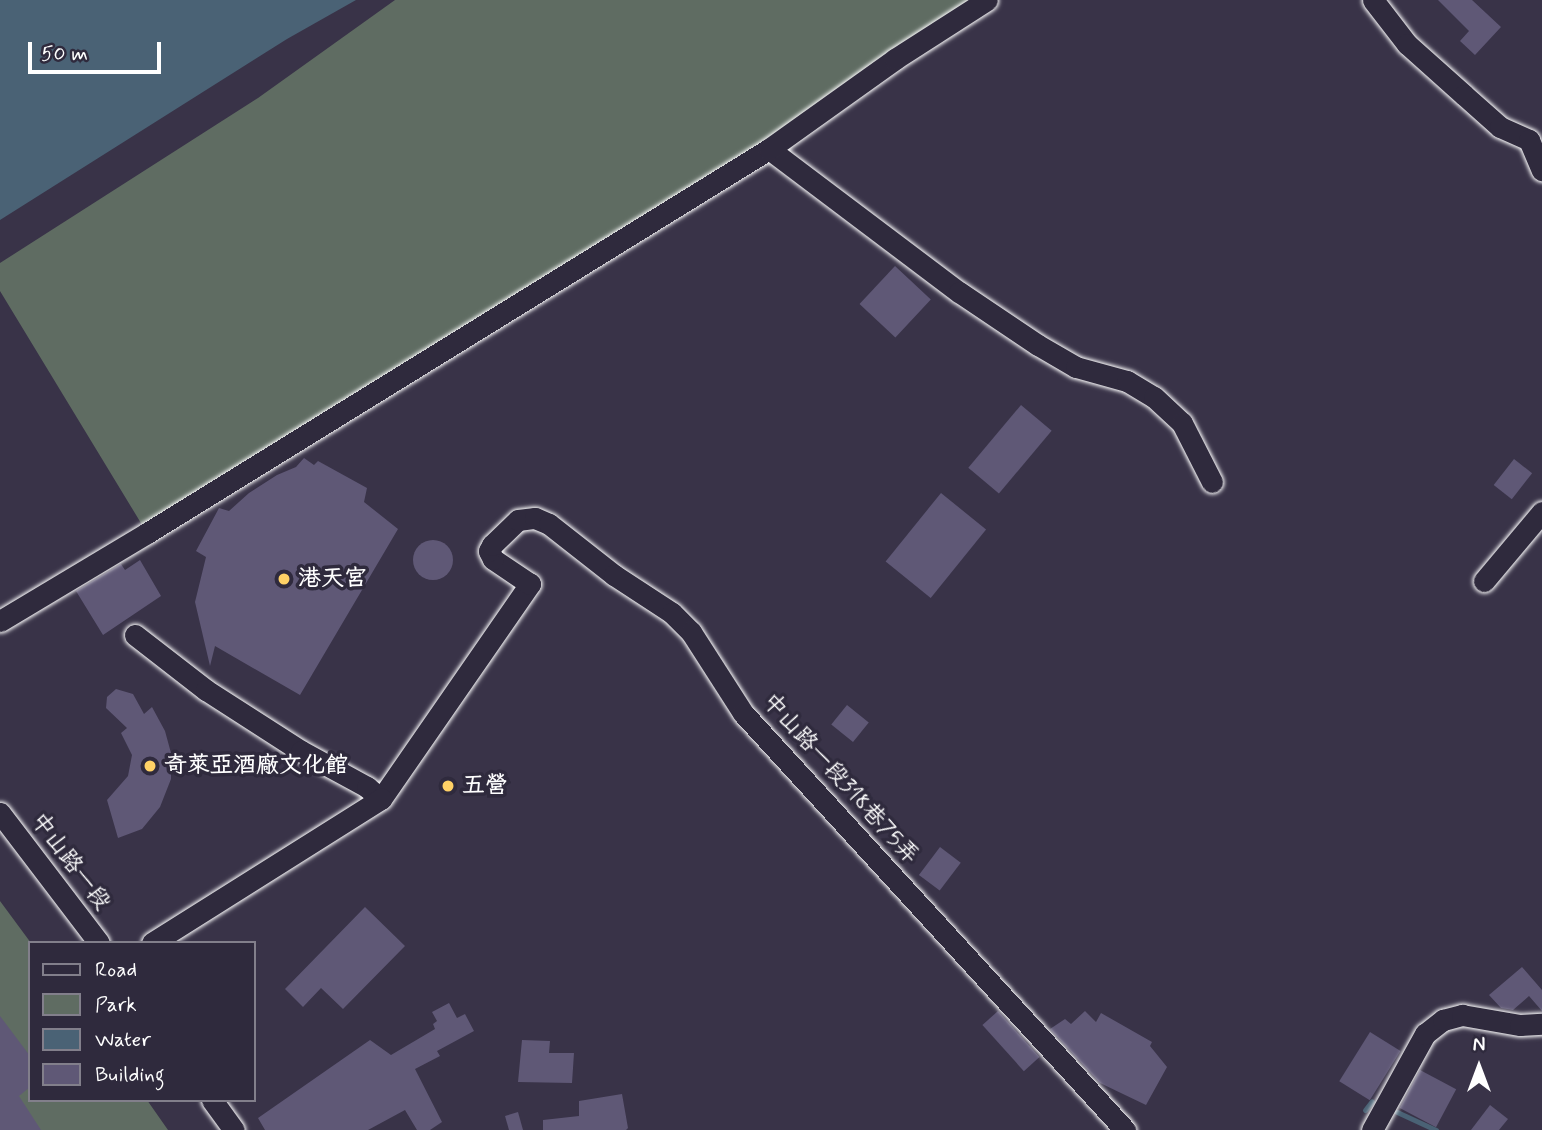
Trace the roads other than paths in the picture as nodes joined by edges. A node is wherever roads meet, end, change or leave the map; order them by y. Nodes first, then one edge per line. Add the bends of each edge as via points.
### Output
1 (987, 0) edge
2 (1373, 0) edge
3 (769, 149) junction
4 (1542, 170) edge
5 (1212, 482) dead end
6 (1542, 512) edge
7 (1484, 581) dead end
8 (0, 621) edge
9 (135, 635) dead end
10 (382, 800) junction
11 (0, 813) edge
12 (97, 941) edge
13 (155, 941) edge
14 (1542, 1024) edge
15 (213, 1102) edge
16 (233, 1130) edge
17 (1125, 1130) edge
18 (1372, 1130) edge

1 - 3 street
2 - 4 street via 1407,44 1500,127 1529,140
3 - 5 street via 959,292 1038,345 1076,367 1127,381 1154,397 1182,423
3 - 8 street
6 - 7 street
9 - 10 street via 206,690
10 - 13 street
10 - 17 street, 中山路一段318巷75弄 via 530,584 493,559 489,551 518,520 542,521 672,613 691,632 743,713
11 - 12 street, 中山路一段
14 - 18 street via 1462,1015 1443,1020 1425,1034
15 - 16 street

